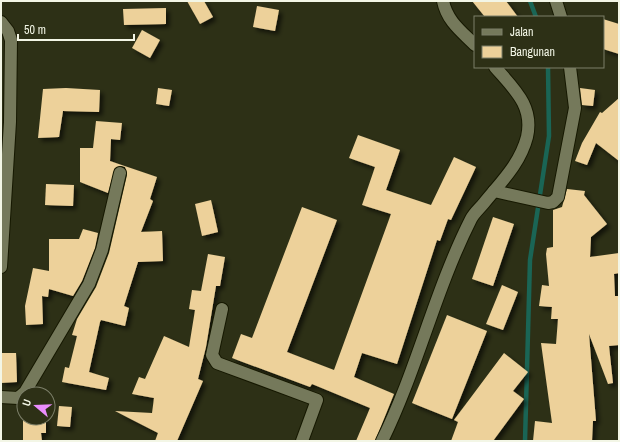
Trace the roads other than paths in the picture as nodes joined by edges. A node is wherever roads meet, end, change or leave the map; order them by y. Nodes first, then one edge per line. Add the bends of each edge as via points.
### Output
1 (443, 1) edge
2 (556, 1) edge
3 (561, 16) edge
4 (1, 22) edge
5 (474, 44) edge
6 (496, 68) edge
7 (570, 68) edge
8 (120, 173) dead end
9 (494, 190) junction
10 (2, 252) edge
11 (1, 267) edge
12 (222, 309) dead end
13 (1, 397) edge
14 (302, 441) edge
15 (382, 441) edge

1 - 5 street via 452,22
2 - 3 street
4 - 10 street via 11,40 10,122
6 - 9 street via 524,101 528,114 527,137 517,163
7 - 9 street via 575,108 560,190 553,202
8 - 13 street via 102,250 89,284 25,392 18,398
9 - 15 street via 472,217 459,245
10 - 11 street
12 - 14 street via 212,355 217,363 317,400

